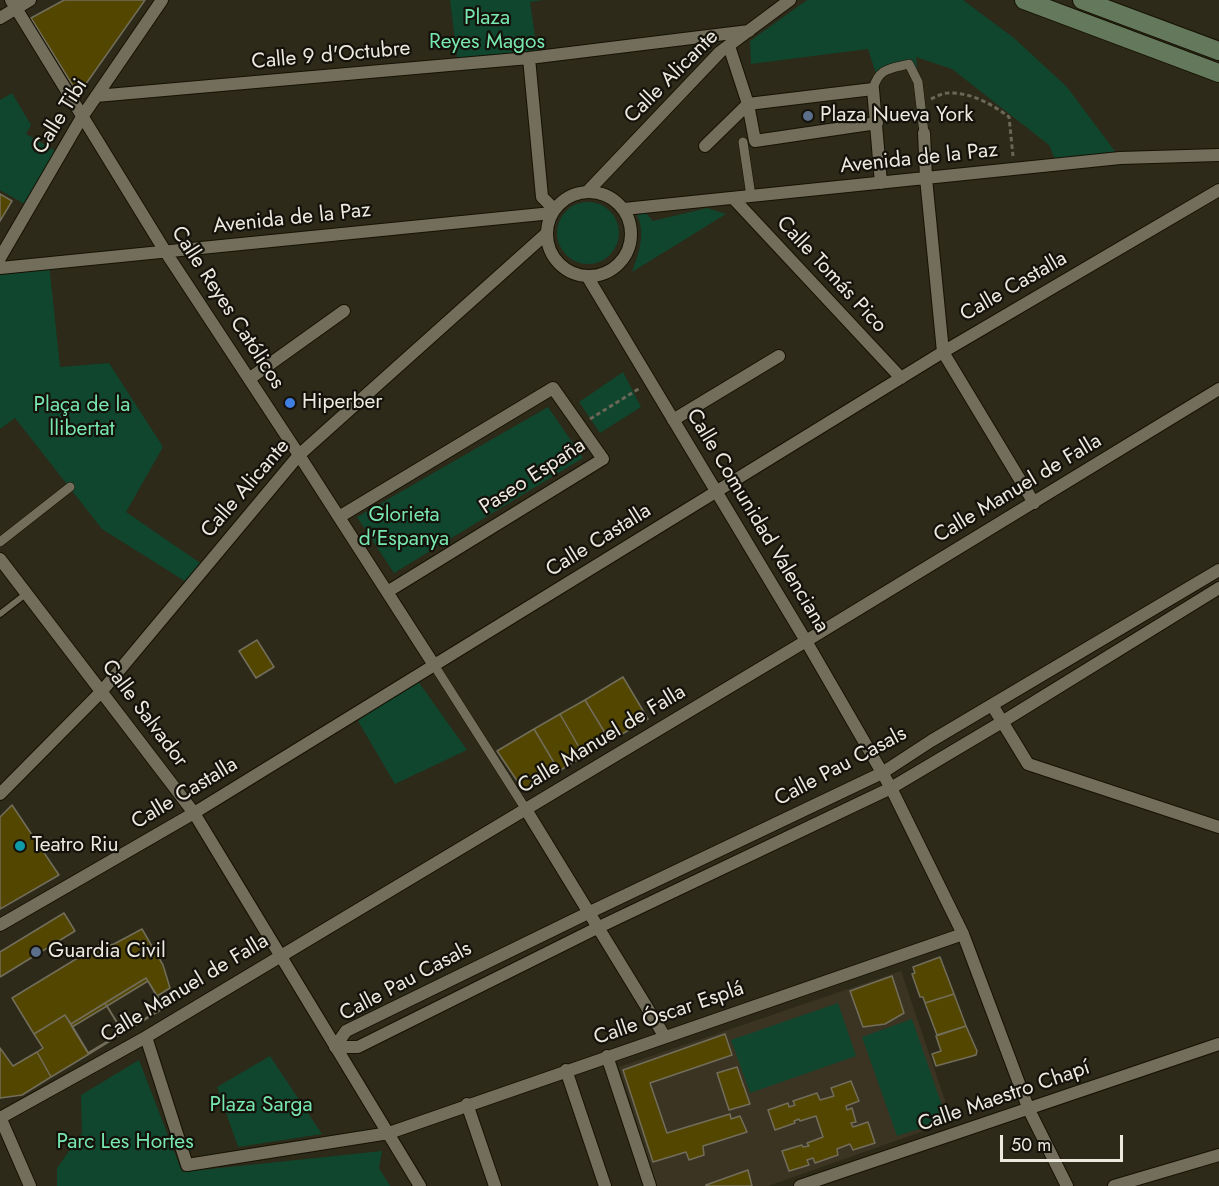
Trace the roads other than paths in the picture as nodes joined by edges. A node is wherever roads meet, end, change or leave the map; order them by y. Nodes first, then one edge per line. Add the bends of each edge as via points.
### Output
1 (30, 0) edge
2 (162, 0) edge
3 (790, 0) edge
4 (1024, 0) edge
5 (1082, 0) edge
6 (13, 4) edge
7 (0, 18) edge
8 (749, 31) junction
9 (729, 46) junction
10 (1219, 51) edge
11 (529, 58) junction
12 (1219, 72) edge
13 (873, 89) junction
14 (96, 96) junction
15 (748, 104) junction
16 (82, 117) junction
17 (877, 123) junction
18 (924, 133) joint
19 (744, 142) dead end
20 (705, 146) dead end
21 (1219, 155) edge
22 (926, 178) junction
23 (881, 183) junction
24 (1219, 190) edge
25 (588, 191) junction
26 (751, 196) junction
27 (733, 198) junction
28 (624, 209) junction
29 (553, 211) junction
30 (547, 233) junction
31 (165, 251) junction
32 (0, 258) edge
33 (0, 268) edge
34 (587, 276) junction
35 (344, 310) dead end
36 (944, 352) junction
37 (779, 356) dead end
38 (901, 378) junction
39 (249, 379) junction
40 (1219, 388) edge
41 (673, 420) junction
42 (299, 454) junction
43 (70, 487) dead end
44 (716, 492) junction
45 (1034, 503) junction
46 (339, 517) junction
47 (0, 542) edge
48 (0, 559) edge
49 (1219, 570) edge
50 (1219, 588) edge
51 (387, 592) junction
52 (27, 593) junction
53 (0, 614) edge
54 (806, 641) junction
55 (434, 665) junction
56 (102, 691) junction
57 (992, 705) junction
58 (1002, 722) junction
59 (882, 773) junction
60 (891, 788) junction
61 (0, 794) edge
62 (525, 808) junction
63 (194, 813) junction
64 (1219, 826) edge
65 (588, 913) junction
66 (0, 925) edge
67 (597, 928) junction
68 (963, 934) junction
69 (279, 956) junction
70 (146, 1037) junction
71 (665, 1037) junction
72 (1219, 1044) edge
73 (335, 1047) junction
74 (607, 1056) junction
75 (566, 1070) junction
76 (467, 1104) junction
77 (1029, 1110) junction
78 (0, 1118) edge
79 (389, 1132) junction
80 (1219, 1155) edge
81 (30, 1186) edge
82 (420, 1186) edge
83 (495, 1186) edge
84 (605, 1186) edge
85 (650, 1186) edge
86 (800, 1186) edge
87 (1067, 1186) edge
88 (1114, 1186) edge

1 - 6 street
2 - 14 street, Calle Tibi
3 - 8 street, Calle Alicante
4 - 12 main road
5 - 10 main road
6 - 7 street
6 - 16 street, Calle Reyes Católicos
8 - 9 street, Calle Alicante
8 - 11 street, Calle 9 d'Octubre
9 - 15 street
9 - 25 street, Calle Alicante
11 - 14 street, Calle 9 d'Octubre
11 - 29 street via 542,197
13 - 15 street
13 - 17 street
13 - 18 street via 884,70 909,64 918,82
14 - 16 street, Calle Tibi
15 - 17 street via 755,141
15 - 20 street
16 - 31 street, Calle Reyes Católicos
16 - 32 street, Calle Tibi
17 - 23 street
18 - 22 street
19 - 26 street
21 - 22 street, Avenida de la Paz via 1120,158
22 - 23 street, Avenida de la Paz
22 - 36 street
23 - 26 street, Avenida de la Paz
24 - 36 street, Calle Castalla
25 - 28 street via 614,199
25 - 29 street via 574,194
26 - 27 street, Avenida de la Paz
27 - 28 street, Avenida de la Paz
27 - 38 street, Calle Tomás Pico
28 - 34 street via 632,239 627,253 607,272
29 - 30 street
29 - 31 street, Avenida de la Paz
30 - 34 street via 551,253 560,265
30 - 42 street, Calle Alicante
31 - 33 street, Avenida de la Paz
31 - 39 street, Calle Reyes Católicos
34 - 41 street, Calle Comunidad Valenciana
35 - 39 street
36 - 38 street, Calle Castalla
36 - 45 street
37 - 41 street
38 - 44 street, Calle Castalla
39 - 42 street, Calle Reyes Católicos
40 - 45 street, Calle Manuel de Falla
41 - 44 street, Calle Comunidad Valenciana
42 - 46 street, Calle Reyes Católicos
42 - 56 street, Calle Alicante
43 - 47 street
44 - 54 street, Calle Comunidad Valenciana
44 - 55 street, Calle Castalla
45 - 54 street, Calle Manuel de Falla
46 - 51 street, Calle Reyes Católicos
46 - 51 street, Paseo España via 553,388 603,459
48 - 52 street, Calle Salvador
49 - 57 street, Calle Pau Casals
50 - 58 street, Calle Pau Casals
51 - 55 street, Calle Reyes Católicos
52 - 53 lane
52 - 56 street, Calle Salvador
54 - 59 street, Calle Comunidad Valenciana
54 - 62 street, Calle Manuel de Falla
55 - 62 street
55 - 63 street, Calle Castalla
56 - 61 street, Calle Alicante
56 - 63 street, Calle Salvador
57 - 58 street
57 - 59 street, Calle Pau Casals
58 - 60 street, Calle Pau Casals
58 - 64 street via 1028,764
59 - 60 street, Calle Comunidad Valenciana
59 - 65 street, Calle Pau Casals
60 - 67 street, Calle Pau Casals
60 - 68 street, Calle Comunidad Valenciana
62 - 65 street
62 - 69 street, Calle Manuel de Falla
63 - 66 street, Calle Castalla
63 - 69 street, Calle Salvador
65 - 67 street
65 - 73 street, Calle Pau Casals via 346,1031
67 - 71 street
67 - 73 street, Calle Pau Casals via 358,1047
68 - 71 street, Calle Óscar Esplá
68 - 77 street, Calle Comunidad Valenciana
69 - 70 street, Calle Manuel de Falla
69 - 73 street, Calle Salvador
70 - 78 street, Calle Manuel de Falla
70 - 79 street, Calle Óscar Esplá via 187,1165
71 - 74 street, Calle Óscar Esplá
72 - 77 street, Calle Maestro Chapí
73 - 79 street, Calle Salvador
74 - 75 street, Calle Óscar Esplá
74 - 85 street
75 - 76 street, Calle Óscar Esplá
75 - 84 street
76 - 79 street, Calle Óscar Esplá
76 - 83 street
77 - 86 street, Calle Maestro Chapí
77 - 87 street, Calle Comunidad Valenciana
78 - 81 street
79 - 82 street, Calle Salvador
80 - 88 street

